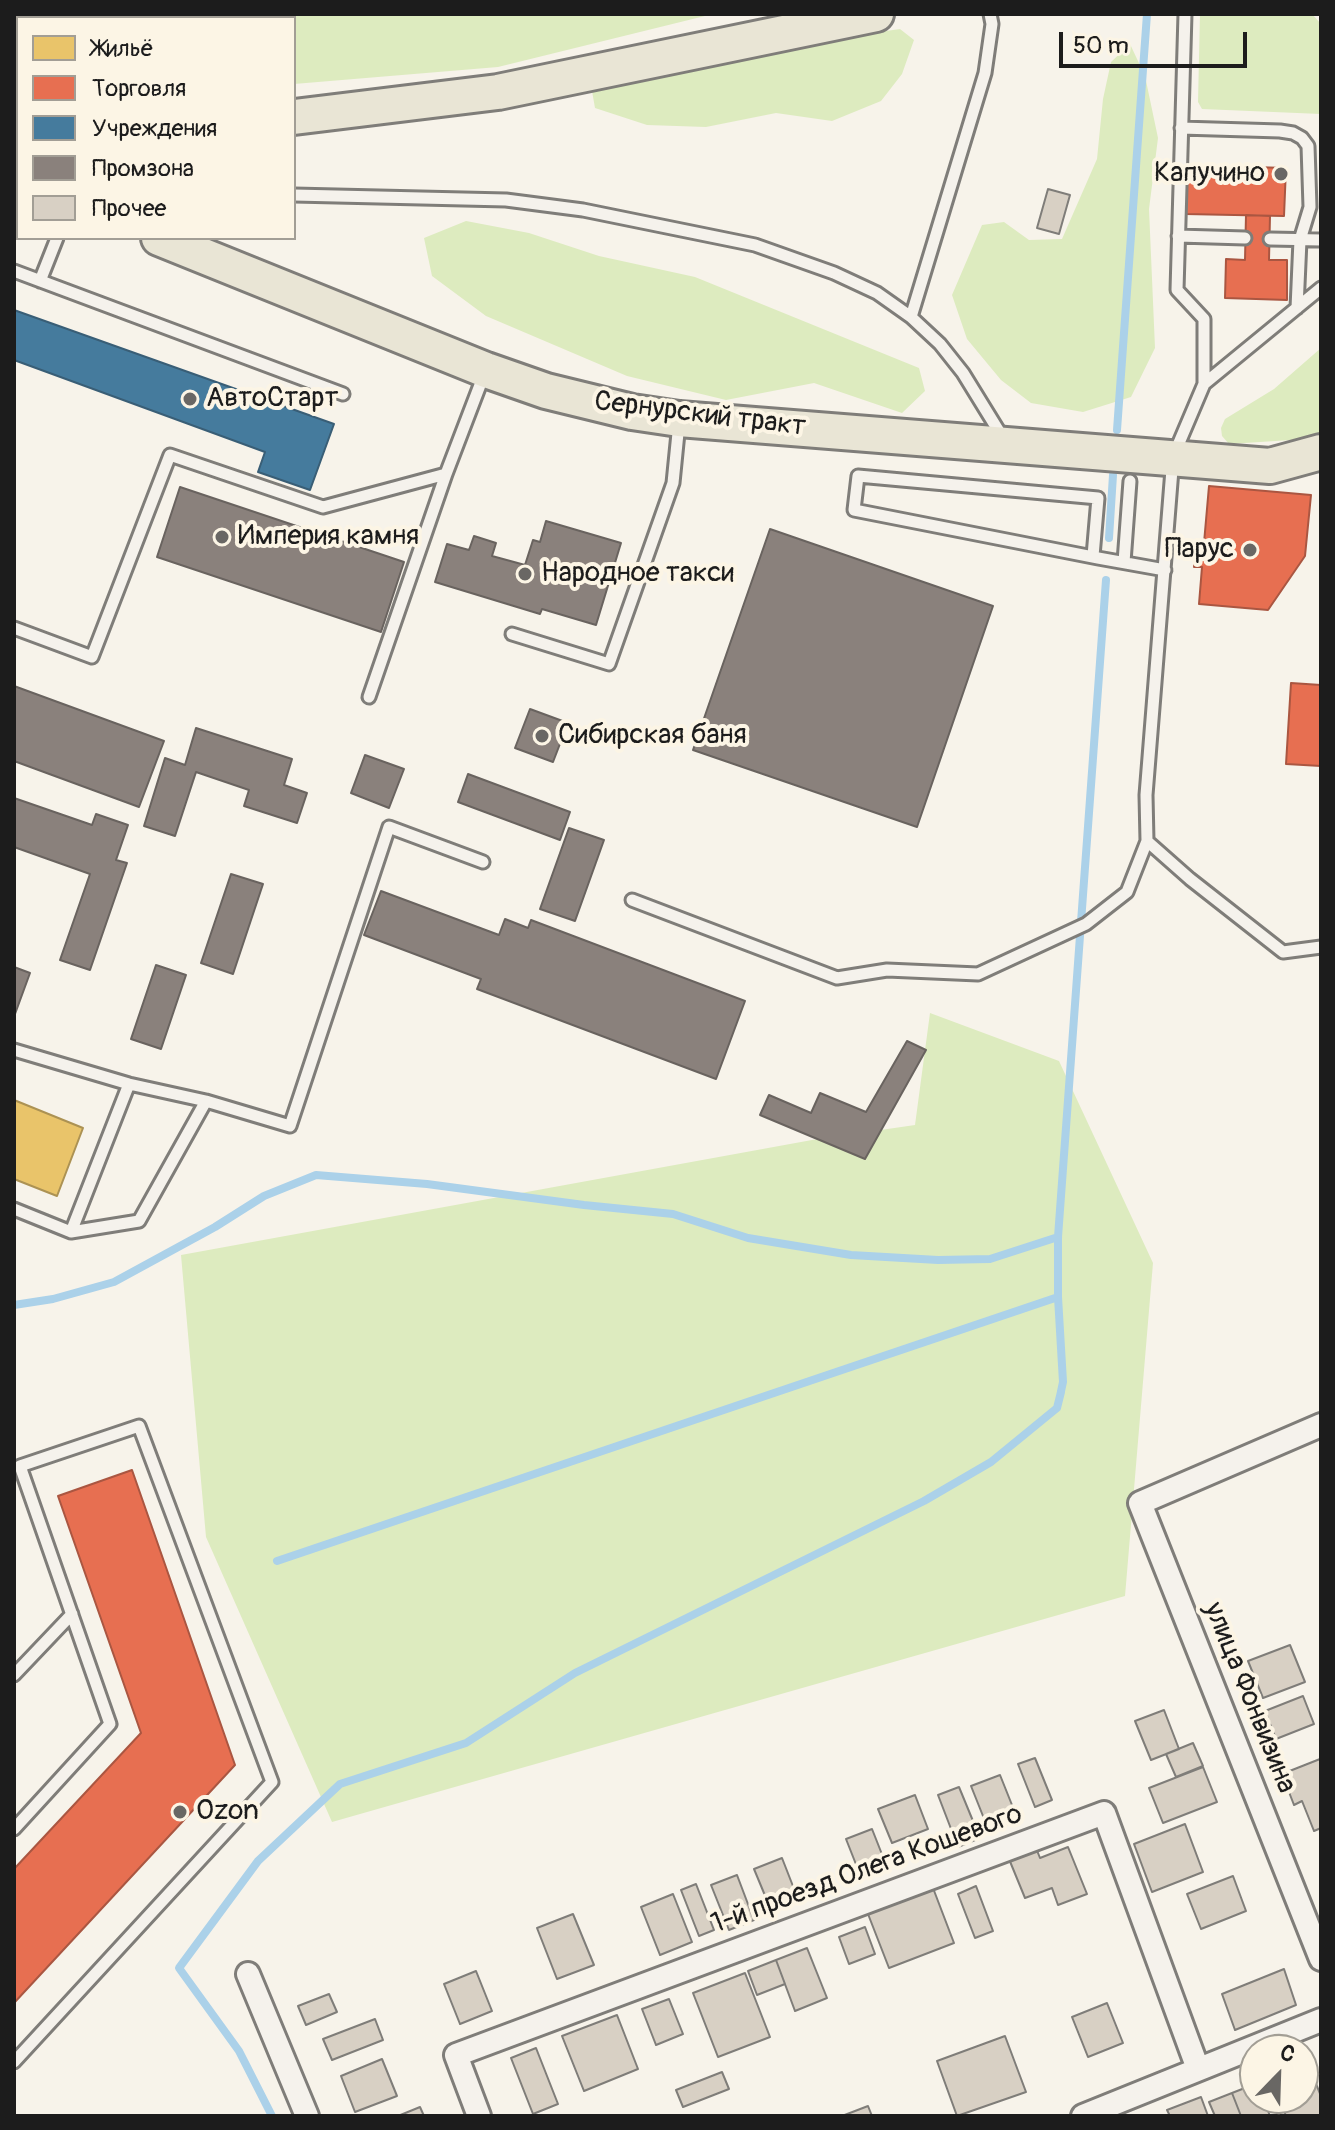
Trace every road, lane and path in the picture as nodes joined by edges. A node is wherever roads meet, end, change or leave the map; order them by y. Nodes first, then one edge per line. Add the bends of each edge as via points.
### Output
1 (876, 14) edge
2 (990, 14) edge
3 (1185, 14) edge
4 (296, 117) edge
5 (1181, 128) junction
6 (296, 195) edge
7 (1178, 236) junction
8 (1245, 238) dead end
9 (1270, 239) dead end
10 (56, 240) edge
11 (164, 240) edge
12 (214, 240) edge
13 (1300, 240) junction
14 (1321, 240) edge
15 (14, 271) edge
16 (245, 272) junction
17 (40, 281) junction
18 (1321, 288) edge
19 (1297, 308) junction
20 (911, 317) junction
21 (486, 370) junction
22 (1204, 384) junction
23 (343, 394) dead end
24 (679, 419) junction
25 (1007, 444) junction
26 (1321, 452) edge
27 (1173, 457) junction
28 (446, 474) junction
29 (1130, 481) dead end
30 (1093, 556) junction
31 (1124, 562) junction
32 (1165, 570) junction
33 (14, 628) edge
34 (512, 634) dead end
35 (369, 697) dead end
36 (1147, 841) junction
37 (483, 862) dead end
38 (632, 900) dead end
39 (1321, 947) edge
40 (14, 1050) edge
41 (129, 1084) junction
42 (206, 1101) junction
43 (14, 1209) edge
44 (71, 1232) junction
45 (1321, 1425) edge
46 (72, 1614) junction
47 (14, 1675) edge
48 (14, 1829) edge
49 (1321, 1959) edge
50 (248, 1974) dead end
51 (1321, 2020) edge
52 (14, 2062) edge
53 (1198, 2069) junction
54 (307, 2116) edge
55 (479, 2116) edge
56 (1083, 2116) edge

1 - 4 main road via 498,92
2 - 20 lane via 985,73
3 - 5 lane
5 - 7 lane
5 - 13 lane via 1280,131 1302,138 1310,157 1310,207
6 - 20 lane via 506,200 653,223 755,245 834,273
7 - 8 lane
7 - 22 lane via 1177,290 1204,319
9 - 13 lane
10 - 17 lane
11 - 16 main road, Сернурский тракт
12 - 16 main road
13 - 14 lane
13 - 19 lane
15 - 17 lane
16 - 21 main road, Сернурский тракт
17 - 23 lane
18 - 19 lane
19 - 22 lane
20 - 25 lane via 963,373
21 - 24 main road, Сернурский тракт via 585,402
21 - 28 lane
22 - 27 lane
24 - 25 main road, Сернурский тракт
24 - 34 lane via 673,483 609,664
25 - 27 main road, Сернурский тракт
26 - 27 main road, Сернурский тракт via 1270,466
27 - 32 lane
28 - 33 lane via 323,507 170,455 92,657
28 - 35 lane
29 - 31 lane
30 - 30 lane via 854,510 858,476 1098,498
30 - 31 lane
31 - 32 lane
32 - 36 lane via 1146,795
36 - 38 lane via 1127,892 1086,924 978,974 887,970 837,978
36 - 39 lane via 1283,952
37 - 42 lane via 389,827 290,1126
40 - 41 lane
41 - 42 lane
41 - 44 lane
42 - 44 lane via 139,1221
43 - 44 lane
45 - 49 street, улица Фонвизина via 1140,1503
46 - 47 lane
46 - 48 lane via 110,1724
46 - 52 lane via 20,1466 139,1426 272,1782
50 - 54 street
51 - 53 street
53 - 55 street, 1-й проезд Олега Кошевого via 1104,1813 456,2055
53 - 56 street

